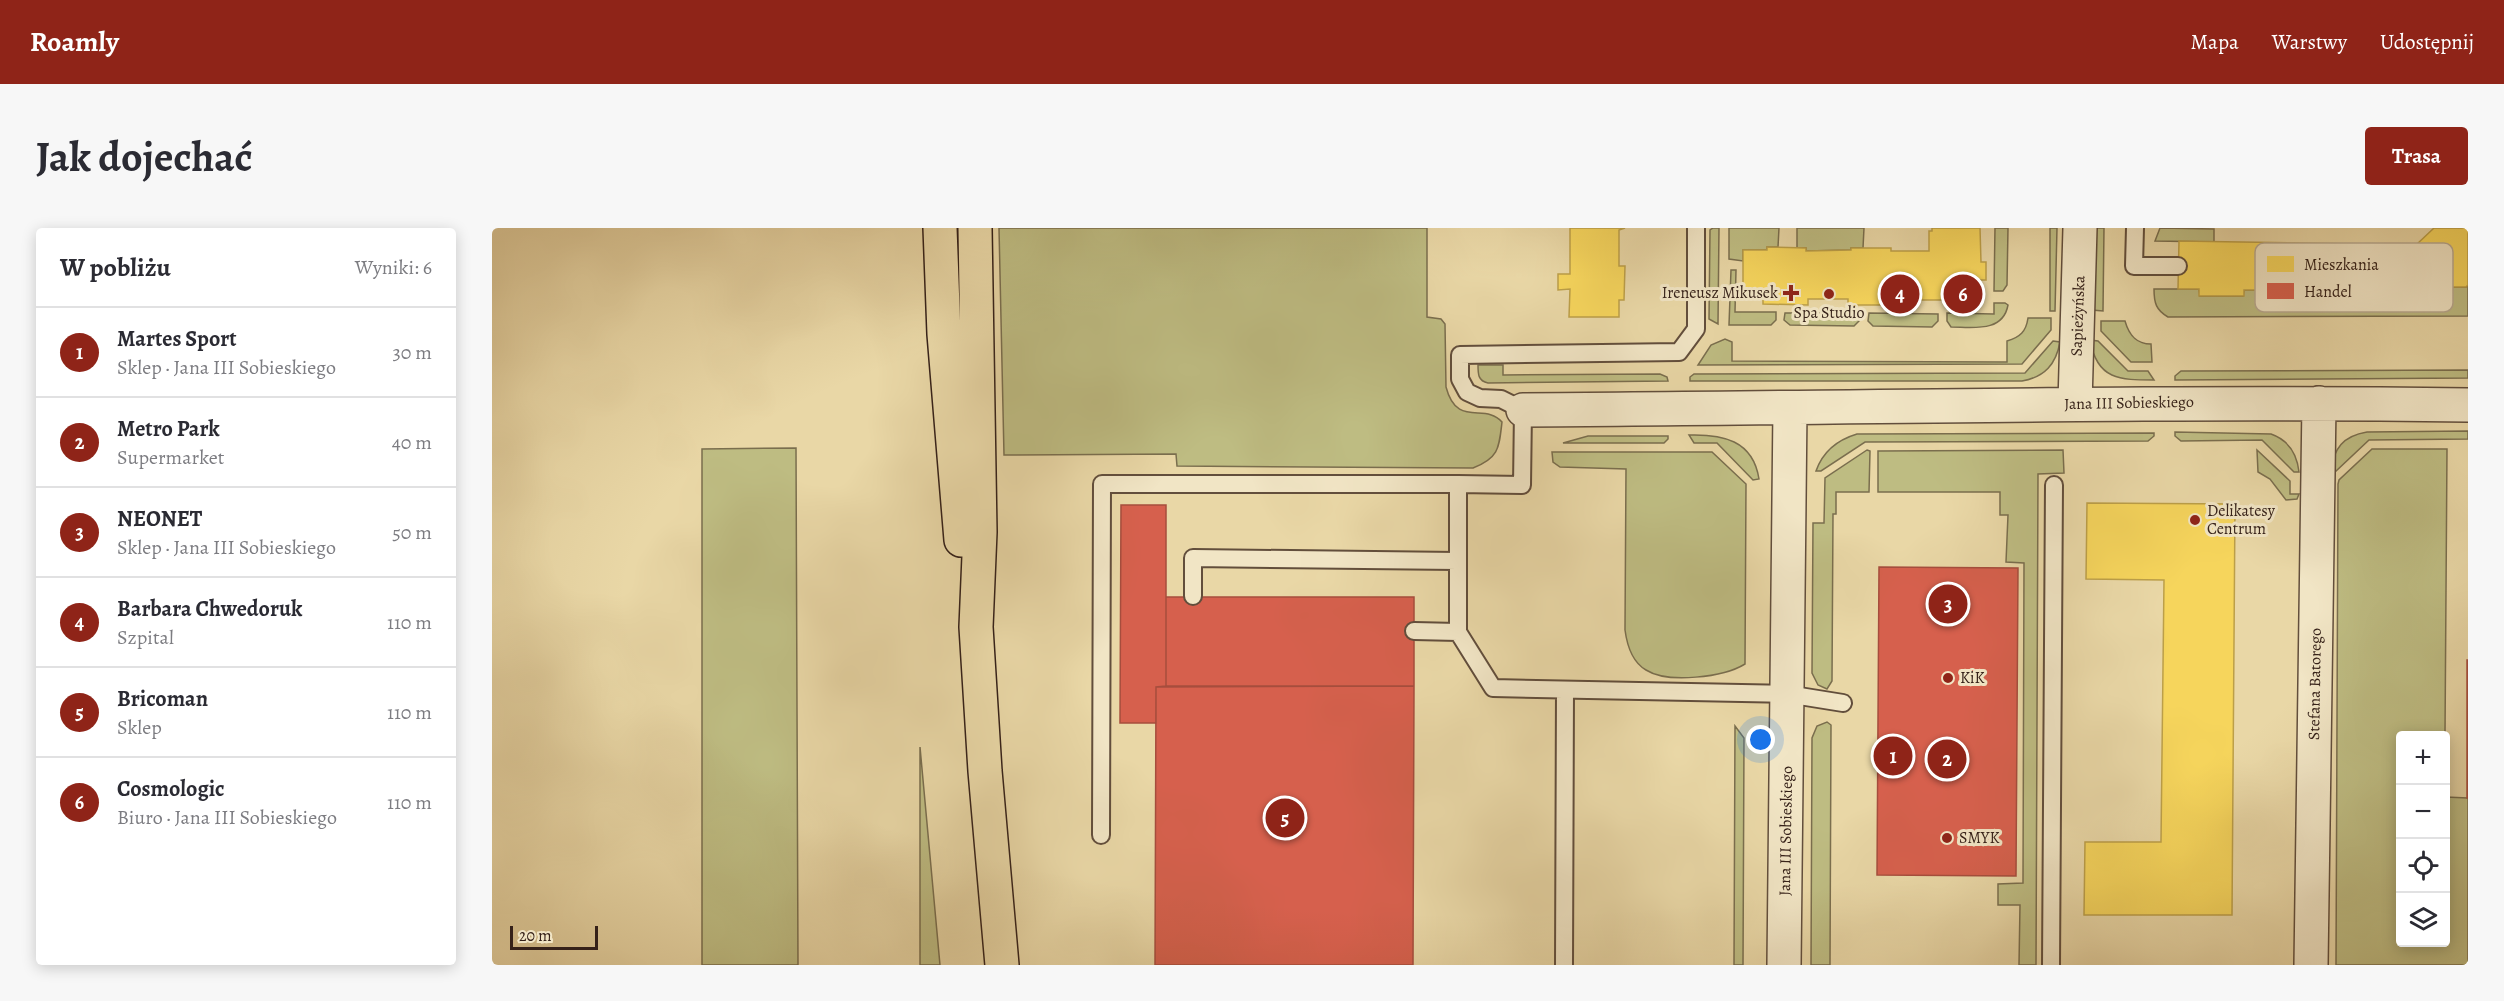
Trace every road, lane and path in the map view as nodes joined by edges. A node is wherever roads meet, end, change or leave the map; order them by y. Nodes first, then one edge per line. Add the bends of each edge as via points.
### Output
1 (940, 228) edge
2 (975, 228) edge
3 (1696, 228) edge
4 (2080, 228) edge
5 (2135, 228) edge
6 (2178, 266) dead end
7 (2319, 403) junction
8 (2075, 404) junction
9 (2468, 405) edge
10 (1790, 408) junction
11 (1523, 410) junction
12 (1458, 484) junction
13 (2054, 486) dead end
14 (1457, 561) junction
15 (1193, 596) dead end
16 (976, 627) junction
17 (1414, 631) dead end
18 (1458, 632) junction
19 (1565, 690) junction
20 (1787, 694) junction
21 (1843, 703) dead end
22 (1101, 835) dead end
23 (1002, 965) edge
24 (1564, 965) edge
25 (1784, 965) edge
26 (2051, 965) edge
27 (2311, 965) edge

1 - 16 main road via 960,535
2 - 16 main road via 980,532
3 - 11 lane via 1696,329 1679,352 1460,355 1460,378 1467,392 1480,398 1501,399
4 - 8 street, Sapieżyńska
5 - 6 lane via 2134,266
7 - 8 street, Jana III Sobieskiego
7 - 9 street, Jana III Sobieskiego
7 - 27 street, Stefana Batorego
8 - 10 street, Jana III Sobieskiego
10 - 11 street, Jana III Sobieskiego
10 - 20 street, Jana III Sobieskiego
11 - 12 lane via 1522,485
12 - 14 lane
12 - 22 lane via 1102,484
13 - 26 lane
14 - 15 lane via 1193,558
14 - 18 lane
16 - 23 main road
17 - 18 lane
18 - 19 lane via 1493,688
19 - 20 lane
19 - 24 lane
20 - 21 lane
20 - 25 street, Jana III Sobieskiego

